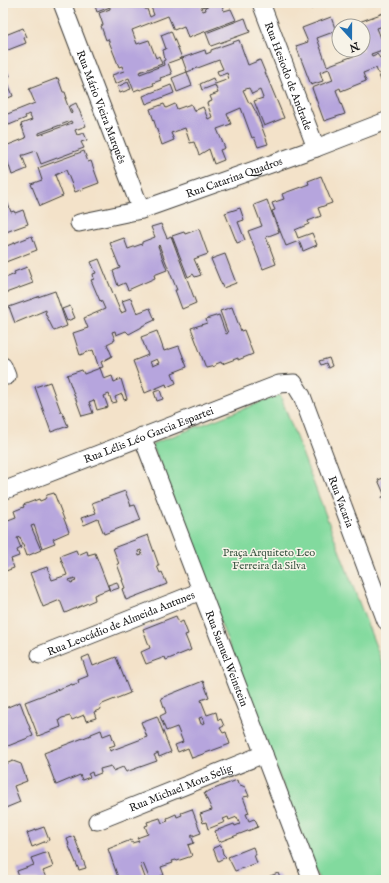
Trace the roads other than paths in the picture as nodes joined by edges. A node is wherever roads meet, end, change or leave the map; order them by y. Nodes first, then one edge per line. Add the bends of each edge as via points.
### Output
1 (62, 3) edge
2 (261, 3) edge
3 (386, 121) edge
4 (316, 148) junction
5 (141, 210) junction
6 (79, 223) dead end
7 (294, 383) joint
8 (142, 436) junction
9 (3, 491) edge
10 (202, 591) junction
11 (386, 621) edge
12 (40, 656) dead end
13 (264, 754) junction
14 (96, 821) dead end
15 (312, 880) edge

1 - 5 street, Rua Mário Vieira Marquês
2 - 4 street, Rua Hesiodo de Andrade
3 - 4 street, Rua Catarina Quadros
4 - 5 street, Rua Catarina Quadros
5 - 6 street, Rua Catarina Quadros
7 - 8 street, Rua Lélis Léo Garcia Espartei via 279,384
7 - 11 street, Rua Vacaria via 302,396
8 - 9 street, Rua Lélis Léo Garcia Espartei
8 - 10 street, Rua Samuel Weinstein
10 - 12 street, Rua Leocádio de Almeida Antunes
10 - 13 street, Rua Samuel Weinstein
13 - 14 street, Rua Michael Mota Selig
13 - 15 street, Rua Samuel Weinstein

